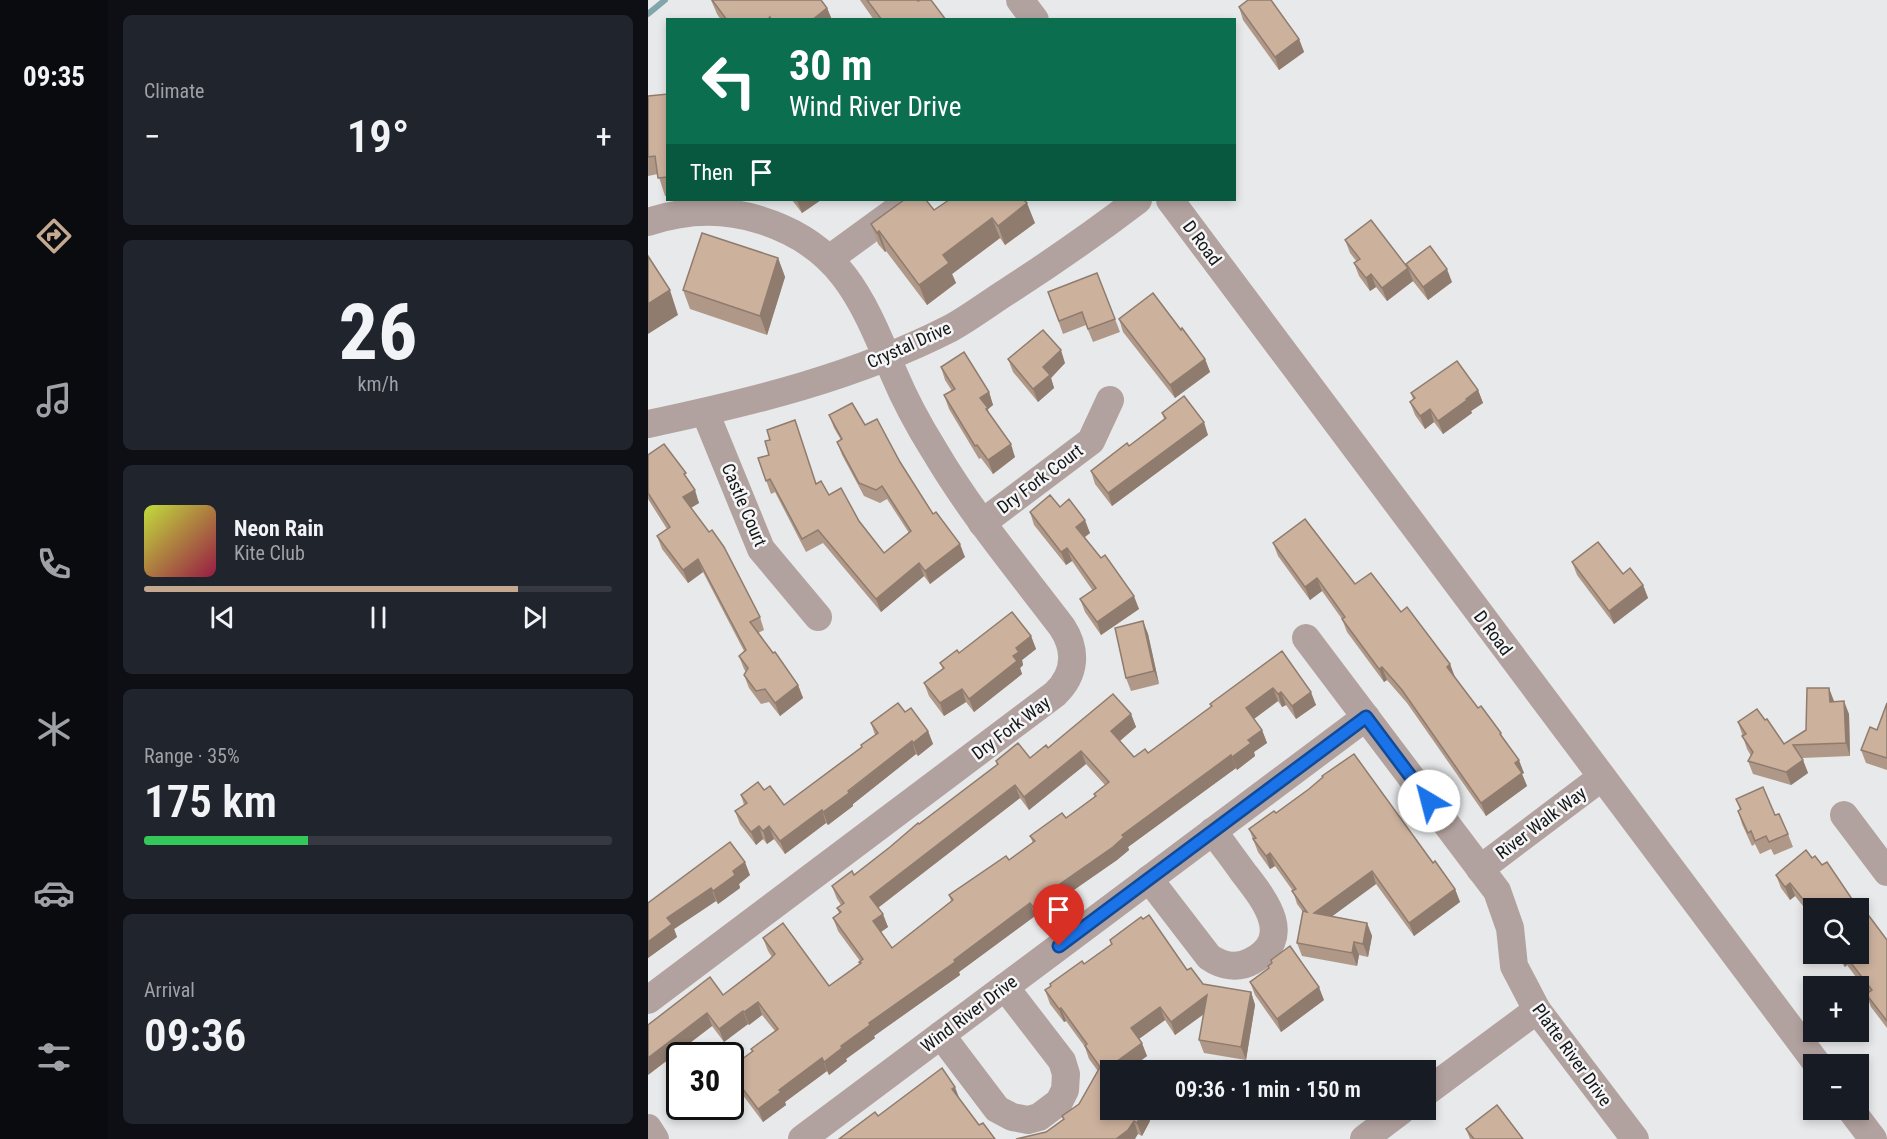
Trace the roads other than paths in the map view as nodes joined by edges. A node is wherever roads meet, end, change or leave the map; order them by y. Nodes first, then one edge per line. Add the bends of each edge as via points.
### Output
1 (1020, 0) edge
2 (1034, 18) edge
3 (904, 201) edge
4 (1137, 201) edge
5 (1171, 201) edge
6 (648, 222) edge
7 (829, 259) junction
8 (887, 357) junction
9 (1110, 400) dead end
10 (705, 412) junction
11 (648, 424) edge
12 (982, 523) junction
13 (818, 617) dead end
14 (1306, 638) dead end
15 (1366, 717) junction
16 (1602, 777) junction
17 (1844, 815) dead end
18 (1213, 831) junction
19 (1480, 869) junction
20 (1887, 872) edge
21 (1149, 879) junction
22 (1005, 987) junction
23 (648, 1000) edge
24 (1537, 1010) junction
25 (941, 1035) junction
26 (1810, 1054) edge
27 (1436, 1085) edge
28 (1389, 1120) edge
29 (1859, 1120) edge
30 (648, 1128) edge
31 (655, 1139) edge
32 (802, 1139) edge
33 (1364, 1139) edge
34 (1635, 1139) edge
35 (1873, 1139) edge

1 - 2 street
3 - 7 street
4 - 8 street, Crystal Drive via 1082,243 952,327
5 - 16 street, D Road
6 - 7 street, Dry Fork Way via 684,213 751,217 792,233
7 - 8 street, Dry Fork Way via 868,312
8 - 10 street, Crystal Drive via 807,386
8 - 12 street, Dry Fork Way via 921,430
9 - 12 street, Dry Fork Court via 1091,441
10 - 11 street, Crystal Drive
10 - 13 street, Castle Court via 761,549
12 - 23 street, Dry Fork Way via 1068,636 1072,668 1063,687
14 - 15 street, Platte River Drive
15 - 18 street, Wind River Drive
15 - 19 street, Platte River Drive
16 - 19 street, River Walk Way
16 - 26 street, D Road
17 - 20 street
18 - 21 street, Wind River Drive
18 - 21 street via 1271,911 1274,932 1257,958 1238,966 1218,963 1209,957
19 - 24 street, Platte River Drive via 1497,891 1510,928 1514,966
21 - 22 street, Wind River Drive
22 - 25 street, Wind River Drive
22 - 25 street via 1062,1061 1065,1090 1059,1102 1028,1120 997,1109
24 - 27 street
24 - 34 street, Platte River Drive
25 - 32 street, Wind River Drive
28 - 33 street
29 - 35 street
30 - 31 street

